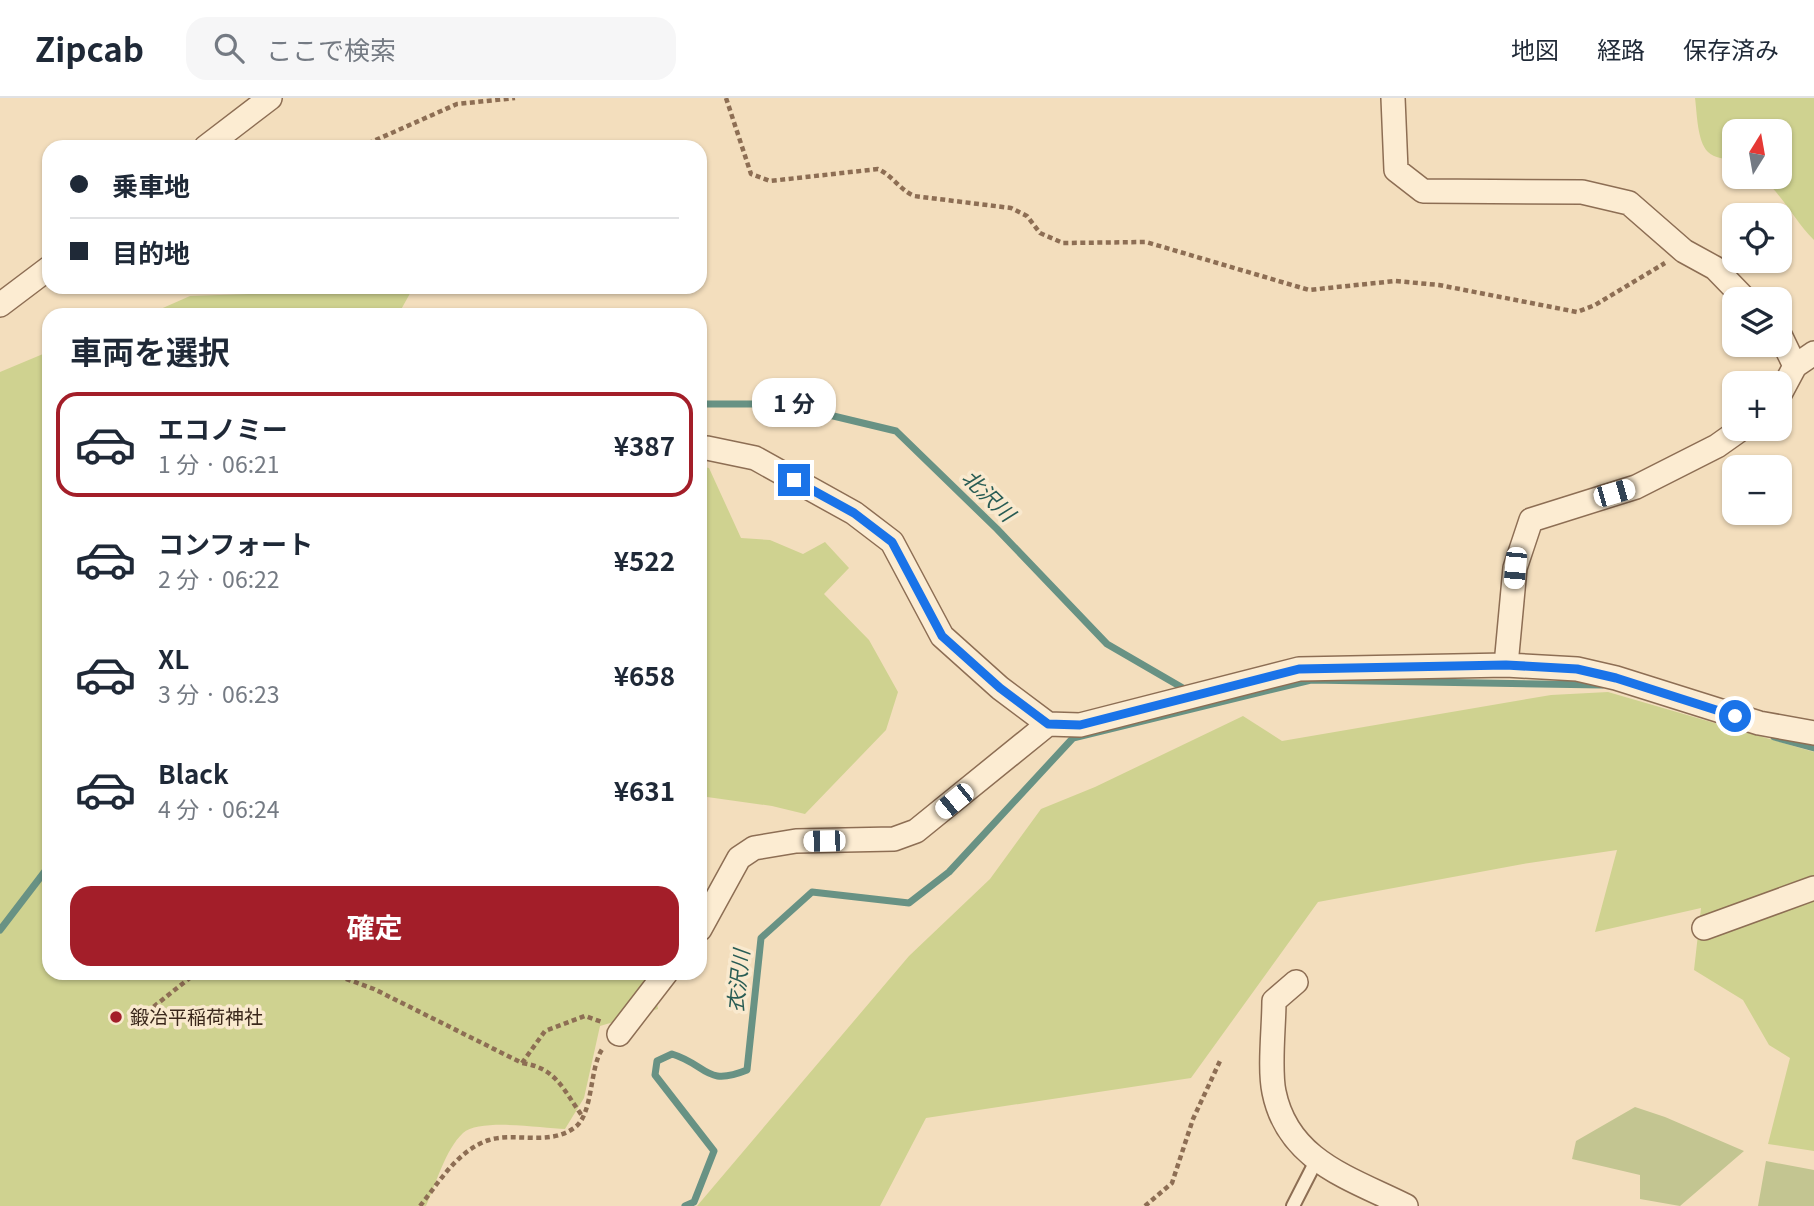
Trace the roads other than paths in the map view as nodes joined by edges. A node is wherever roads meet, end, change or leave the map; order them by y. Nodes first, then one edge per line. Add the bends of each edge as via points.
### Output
1 (270, 98) edge
2 (1393, 98) edge
3 (215, 140) edge
4 (42, 273) edge
5 (1733, 287) edge
6 (0, 305) edge
7 (1814, 353) edge
8 (1791, 357) edge
9 (1795, 366) junction
10 (1792, 372) edge
11 (1724, 441) edge
12 (707, 448) dead end
13 (1506, 665) junction
14 (1048, 724) junction
15 (1814, 733) edge
16 (1814, 888) edge
17 (707, 916) edge
18 (1704, 928) dead end
19 (661, 980) edge
20 (1296, 982) dead end
21 (621, 1032) road end
22 (1316, 1161) junction
23 (1293, 1206) edge
24 (1406, 1206) edge

1 - 3 street
2 - 5 street via 1396,170 1423,191 1582,192 1629,203
4 - 6 street
7 - 9 street
8 - 9 street
9 - 10 street
11 - 13 street via 1636,487 1531,520 1515,568
12 - 14 street via 755,458 854,513 892,542 942,636
13 - 14 street via 1299,669 1080,725
13 - 15 street via 1577,669 1759,723
14 - 17 street via 916,831 894,839 796,841 754,848 739,858
16 - 18 street
19 - 21 street
20 - 22 street via 1274,1001 1274,1091 1285,1126
22 - 23 lane
22 - 24 street

